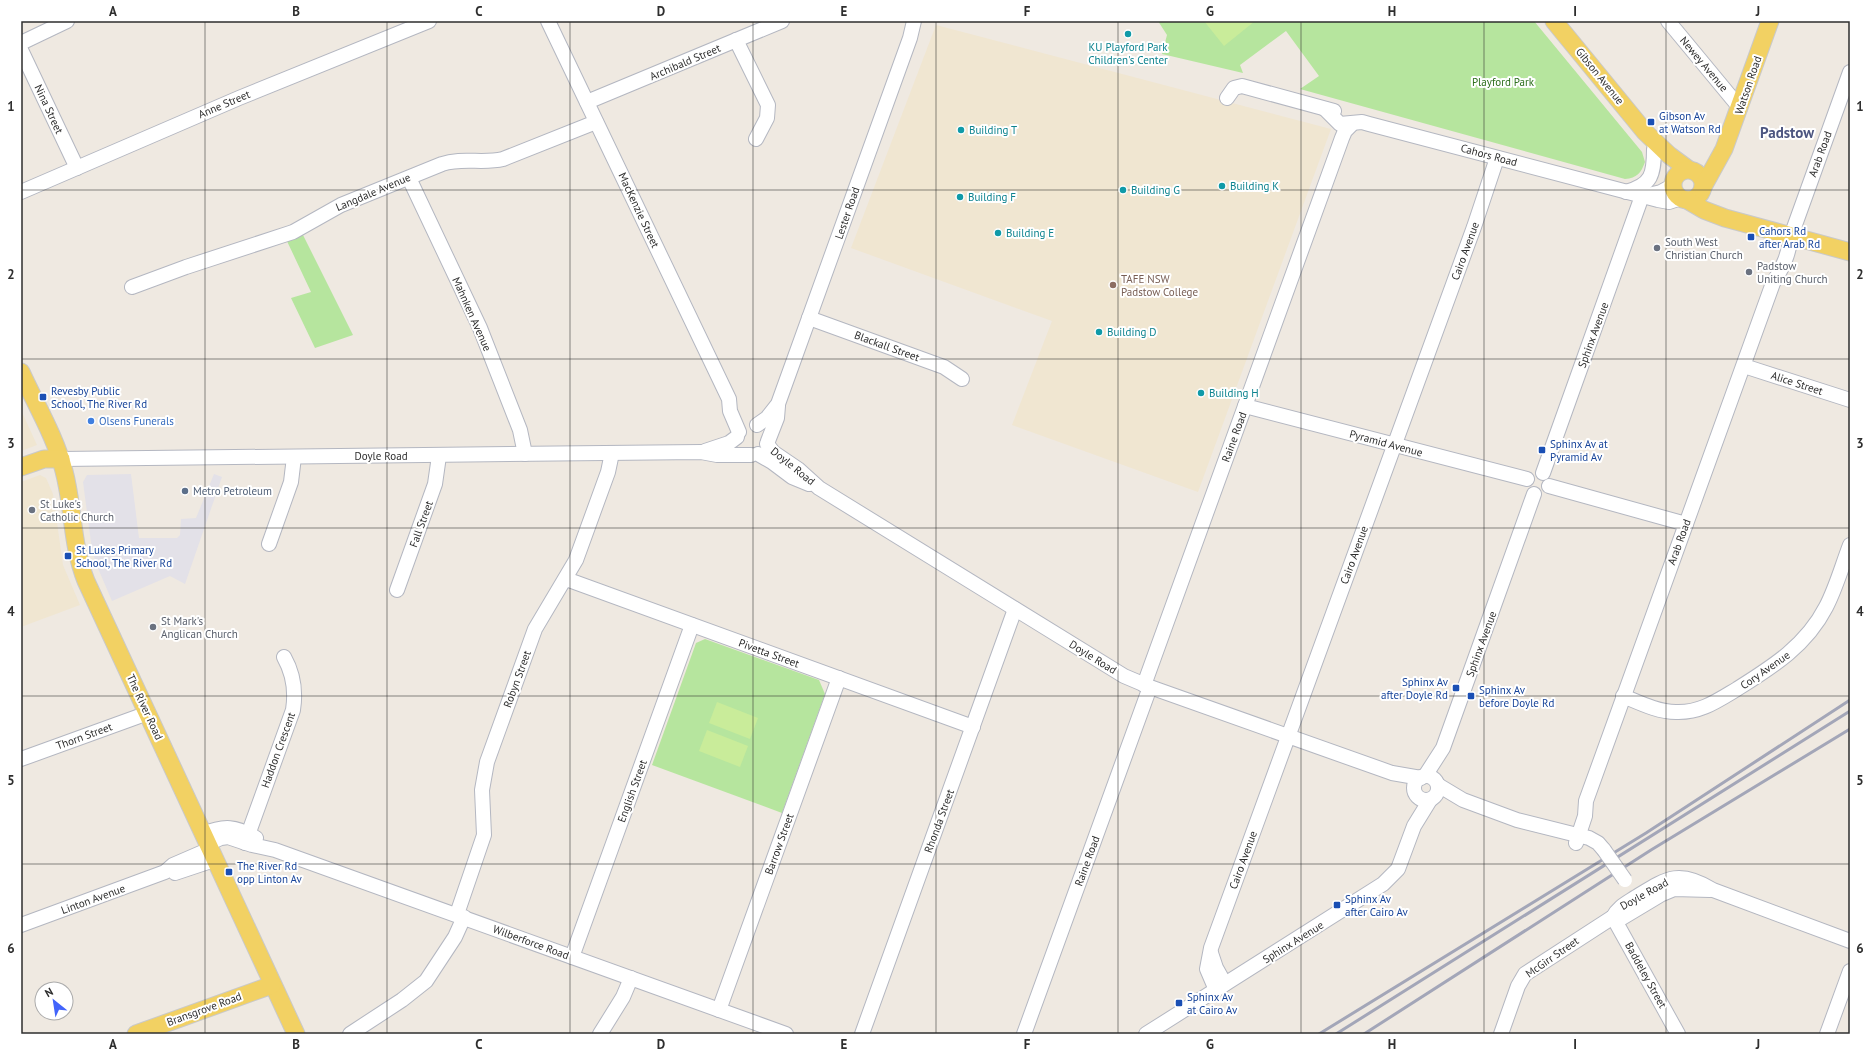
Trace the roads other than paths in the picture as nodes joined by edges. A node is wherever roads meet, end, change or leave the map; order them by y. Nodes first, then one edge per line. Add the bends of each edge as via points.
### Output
1 (67, 21) edge
2 (429, 21) edge
3 (548, 21) edge
4 (782, 21) edge
5 (914, 21) edge
6 (1554, 21) edge
7 (1668, 21) edge
8 (1770, 21) edge
9 (736, 40) junction
10 (21, 44) edge
11 (21, 50) edge
12 (1850, 72) edge
13 (1227, 98) dead end
14 (587, 102) junction
15 (1740, 108) junction
16 (596, 122) junction
17 (1352, 125) junction
18 (1645, 132) junction
19 (756, 139) dead end
20 (1654, 149) junction
21 (1724, 149) junction
22 (1497, 158) junction
23 (77, 168) junction
24 (1691, 170) junction
25 (409, 178) junction
26 (1702, 188) junction
27 (1678, 191) junction
28 (21, 192) edge
29 (1626, 192) junction
30 (1642, 196) junction
31 (1725, 218) junction
32 (1791, 236) junction
33 (1850, 252) edge
34 (132, 287) dead end
35 (809, 318) junction
36 (1744, 366) junction
37 (21, 372) edge
38 (962, 379) dead end
39 (729, 399) junction
40 (1850, 400) edge
41 (778, 404) junction
42 (1245, 406) junction
43 (755, 424) junction
44 (738, 435) junction
45 (1394, 446) junction
46 (761, 449) junction
47 (701, 452) junction
48 (612, 453) junction
49 (525, 454) junction
50 (439, 456) junction
51 (294, 457) junction
52 (61, 459) junction
53 (21, 467) edge
54 (1543, 473) junction
55 (1527, 479) junction
56 (1549, 486) junction
57 (1534, 494) junction
58 (1686, 524) junction
59 (269, 544) dead end
60 (1849, 549) edge
61 (566, 579) junction
62 (397, 590) dead end
63 (1015, 608) junction
64 (692, 625) junction
65 (284, 656) dead end
66 (839, 678) junction
67 (1147, 686) junction
68 (1624, 696) junction
69 (148, 713) junction
70 (973, 727) junction
71 (1288, 736) junction
72 (1443, 748) junction
73 (21, 759) edge
74 (1392, 773) junction
75 (1423, 777) junction
76 (1437, 784) junction
77 (1414, 792) junction
78 (1431, 799) junction
79 (1463, 800) junction
80 (1414, 826) junction
81 (246, 838) junction
82 (1572, 838) junction
83 (208, 847) junction
84 (1638, 902) junction
85 (459, 915) junction
86 (1613, 917) junction
87 (21, 925) edge
88 (1850, 941) edge
89 (572, 957) junction
90 (1850, 971) edge
91 (627, 977) junction
92 (272, 985) junction
93 (1221, 987) junction
94 (719, 1010) junction
95 (1674, 1032) edge
96 (136, 1034) edge
97 (296, 1034) edge
98 (350, 1034) edge
99 (600, 1034) edge
100 (786, 1034) edge
101 (862, 1034) edge
102 (1024, 1034) edge
103 (1146, 1034) edge
104 (1501, 1034) edge
105 (1827, 1034) edge

1 - 10 street
2 - 23 street, Anne Street via 239,98
3 - 14 street, MacKenzie Street
4 - 9 street, Archibald Street
5 - 35 street, Lester Road
6 - 18 main road, Gibson Avenue
7 - 15 street, Newey Avenue
8 - 15 main road, Watson Road
9 - 14 street, Archibald Street
9 - 19 street via 768,105 767,118
11 - 23 street, Nina Street
12 - 32 street, Arab Road
13 - 17 street via 1234,88 1242,86 1348,116
14 - 16 street, MacKenzie Street
15 - 21 main road, Watson Road
16 - 25 street, Langdale Avenue via 497,161 450,161
16 - 39 street, MacKenzie Street
17 - 22 street, Cahors Road via 1362,122
17 - 42 street, Raine Road via 1342,138
18 - 20 main road, Gibson Avenue
18 - 24 main road, Gibson Avenue via 1668,155
20 - 27 main road, Gibson Avenue
20 - 29 street via 1653,170 1647,183
21 - 24 main road, Watson Road via 1708,166
21 - 26 main road, Watson Road
22 - 29 street, Cahors Road
22 - 45 street, Cairo Avenue
23 - 28 street, Anne Street
24 - 26 main road via 1702,179
24 - 27 main road via 1678,173
25 - 34 street, Langdale Avenue via 341,205 293,232
25 - 49 street, Mahnken Avenue via 480,328 520,430
26 - 27 main road via 1696,198
26 - 31 main road via 1710,205
27 - 30 street, Cahors Road via 1663,202
27 - 31 main road via 1704,210
29 - 30 street, Cahors Road
30 - 54 street, Sphinx Avenue
31 - 32 main road
32 - 33 main road
32 - 36 street, Arab Road via 1784,264 1773,283
35 - 38 street, Blackall Street via 944,367
35 - 41 street, Lester Road
36 - 40 street, Alice Street
36 - 58 street, Arab Road
37 - 52 main road, The River Road
39 - 43 street, MacKenzie Street via 743,416
39 - 44 street, MacKenzie Street
41 - 43 street, Lester Road via 767,418
41 - 46 street, Lester Road via 777,418
42 - 45 street, Pyramid Avenue
42 - 67 street, Raine Road
43 - 44 street via 744,427
43 - 46 street via 766,431
44 - 46 street via 740,449
44 - 47 street, Doyle Road via 729,443
45 - 55 street, Pyramid Avenue
45 - 71 street, Cairo Avenue
46 - 47 street, Doyle Road via 723,455
46 - 63 street, Doyle Road via 776,455 798,469 819,488
47 - 48 street, Doyle Road
48 - 49 street, Doyle Road
48 - 61 street, Robyn Street via 608,472 579,553
49 - 50 street, Doyle Road
50 - 51 street, Doyle Road
50 - 62 street, Fall Street via 435,484
51 - 52 street, Doyle Road
51 - 59 street via 291,482
52 - 53 main road via 44,459
52 - 69 main road, The River Road via 79,563
54 - 55 street via 1532,473
54 - 56 street via 1548,479
55 - 57 street via 1527,487
56 - 57 street via 1544,492
56 - 58 street
57 - 72 street, Sphinx Avenue
58 - 68 street, Arab Road
60 - 68 street, Cory Avenue via 1833,591 1816,623 1792,651 1764,672 1716,702 1696,710 1662,711
61 - 64 street, Pivetta Street
61 - 85 street, Robyn Street via 536,629 486,762 482,790 484,835
63 - 67 street, Doyle Road via 1124,676
63 - 70 street, Rhonda Street
64 - 66 street, Pivetta Street
64 - 89 street, English Street
65 - 81 street, Haddon Crescent via 292,676 293,710
66 - 70 street, Pivetta Street
66 - 94 street, Barrow Street
67 - 71 street, Doyle Road
67 - 102 street, Raine Road
68 - 82 street, Arab Road via 1586,801 1585,816
69 - 73 street, Thorn Street
69 - 83 main road, The River Road
70 - 101 street, Rhonda Street
71 - 74 street, Doyle Road
71 - 93 street, Cairo Avenue via 1211,953
72 - 75 street, Sphinx Avenue
72 - 76 street, Sphinx Avenue
74 - 75 street, Doyle Road
74 - 77 street, Doyle Road
75 - 76 street via 1432,778
75 - 77 street via 1416,781
76 - 78 street via 1437,794
76 - 79 street
77 - 78 street via 1423,800
77 - 80 street, Sphinx Avenue
78 - 79 street
78 - 80 street, Sphinx Avenue
79 - 82 street via 1517,820 1539,832
80 - 93 street, Sphinx Avenue via 1398,869 1384,884
81 - 83 street, Wilberforce Road via 226,827 215,829
81 - 85 street, Wilberforce Road
82 - 84 street, bridge via 1598,843
83 - 87 street, Linton Avenue via 165,872
83 - 92 main road, The River Road
84 - 86 street, Doyle Road via 1617,909
84 - 88 street, Doyle Road via 1663,881 1690,878 1713,890
85 - 89 street, Wilberforce Road
85 - 98 street, Robyn Street via 451,926 448,946 434,971 418,988
86 - 95 street, Baddeley Street
86 - 104 street, McGirr Street via 1525,974 1518,986
89 - 91 street, Wilberforce Road
90 - 105 street
91 - 94 street, Wilberforce Road
91 - 99 street via 617,995 617,1005
92 - 96 main road, Bransgrove Road
92 - 97 main road, The River Road
93 - 103 street, Sphinx Avenue
94 - 100 street, Wilberforce Road

